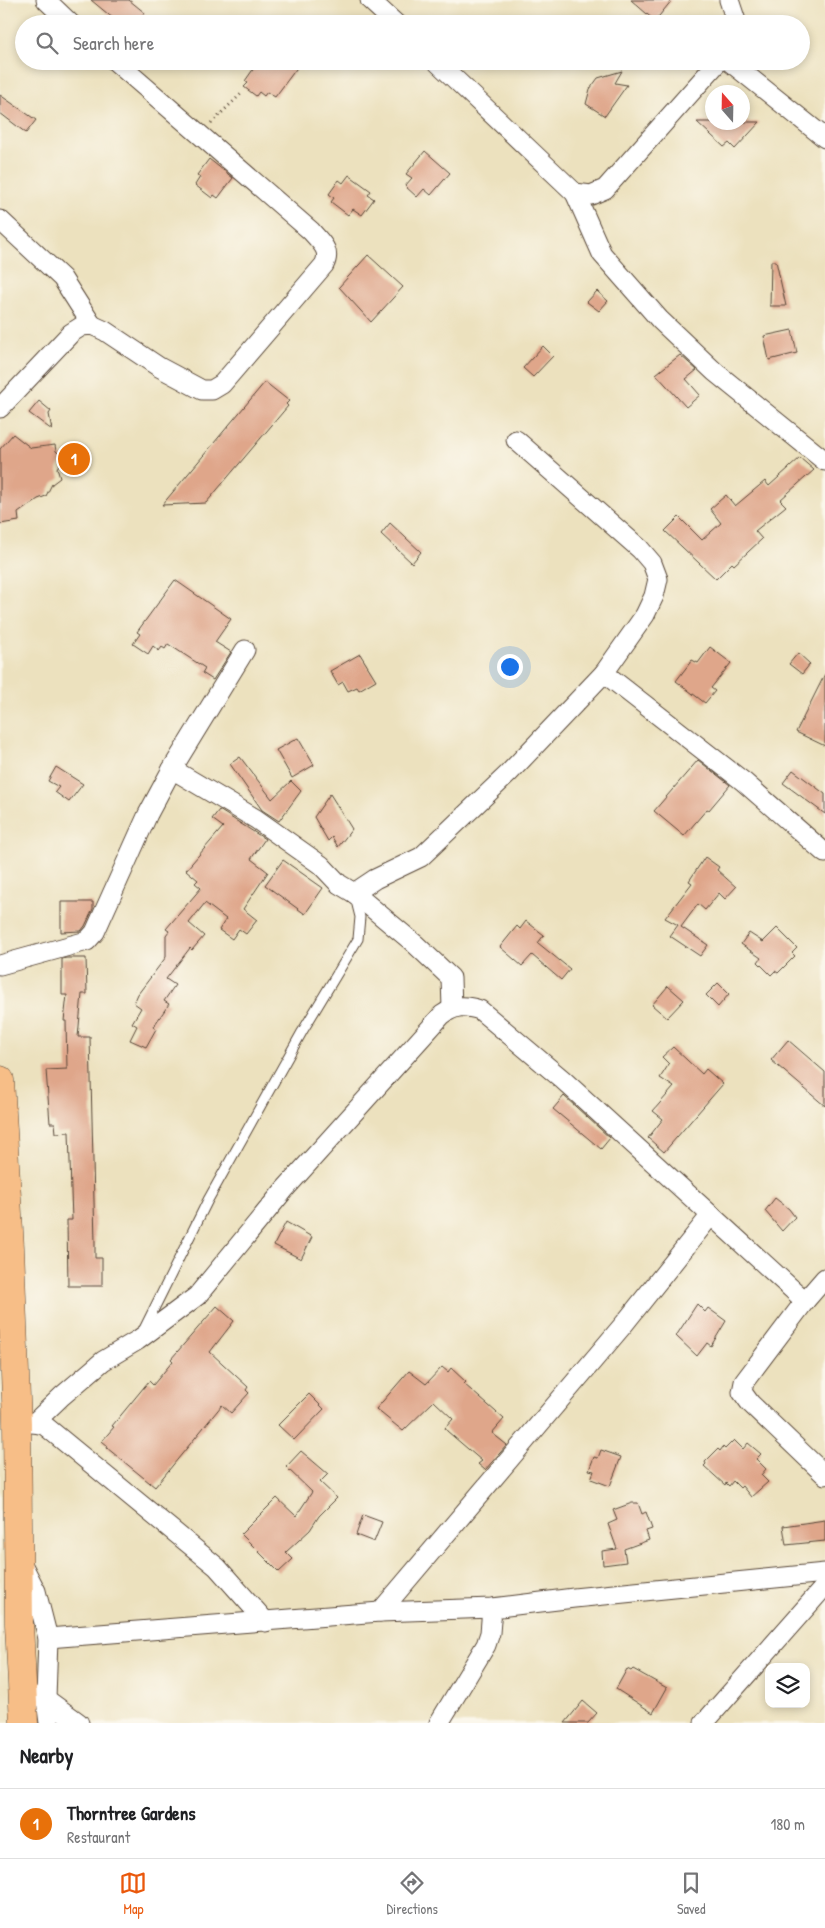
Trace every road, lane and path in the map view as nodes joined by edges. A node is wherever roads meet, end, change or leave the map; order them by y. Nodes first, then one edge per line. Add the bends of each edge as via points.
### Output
1 (46, 0) edge
2 (370, 0) edge
3 (730, 0) edge
4 (62, 15) edge
5 (386, 15) edge
6 (735, 15) edge
7 (125, 70) edge
8 (445, 70) edge
9 (711, 70) edge
10 (741, 70) edge
11 (241, 94) dead end
12 (200, 134) junction
13 (825, 138) edge
14 (575, 193) junction
15 (0, 220) edge
16 (92, 325) junction
17 (0, 408) edge
18 (516, 440) dead end
19 (825, 461) edge
20 (245, 650) dead end
21 (604, 672) junction
22 (172, 768) junction
23 (825, 853) edge
24 (354, 893) junction
25 (0, 965) edge
26 (452, 1008) junction
27 (0, 1080) edge
28 (711, 1215) junction
29 (825, 1278) edge
30 (805, 1301) junction
31 (138, 1340) junction
32 (25, 1423) junction
33 (825, 1475) edge
34 (17, 1553) junction
35 (825, 1573) edge
36 (825, 1586) edge
37 (492, 1608) junction
38 (380, 1612) junction
39 (266, 1622) junction
40 (48, 1638) junction
41 (35, 1695) junction
42 (24, 1723) edge
43 (49, 1723) edge
44 (79, 1723) edge
45 (438, 1723) edge
46 (704, 1723) edge

1 - 4 street
2 - 5 street
3 - 6 street
7 - 12 street
8 - 14 street
9 - 14 street via 605,189 591,196
10 - 13 street
11 - 12 path
12 - 16 street via 311,230 327,250 328,259 222,384 212,390 193,386
14 - 19 street via 602,254 660,320 715,372
15 - 16 street via 62,278
16 - 17 street via 82,326 71,333
18 - 21 street via 652,563 658,579 654,596 645,615
20 - 22 street
21 - 23 street via 744,782
21 - 24 street via 508,774 421,857
22 - 24 street via 256,819
22 - 25 street via 95,932 87,941
24 - 26 street via 451,978
24 - 31 lane via 360,917 358,939 208,1200
26 - 28 street via 465,1005 480,1010 562,1079
26 - 31 street via 442,1015 284,1190 197,1296
27 - 32 main road
28 - 30 street
28 - 38 street via 624,1324
29 - 30 street
30 - 33 street via 744,1382 742,1392
31 - 32 street via 103,1361
32 - 34 main road
32 - 39 street via 44,1425 217,1567
34 - 40 street via 36,1591
34 - 41 main road via 19,1624
35 - 37 street
36 - 46 street
37 - 38 street
37 - 45 street via 486,1645
38 - 39 street
39 - 40 street
40 - 41 street
41 - 42 main road
41 - 43 street
41 - 44 street

